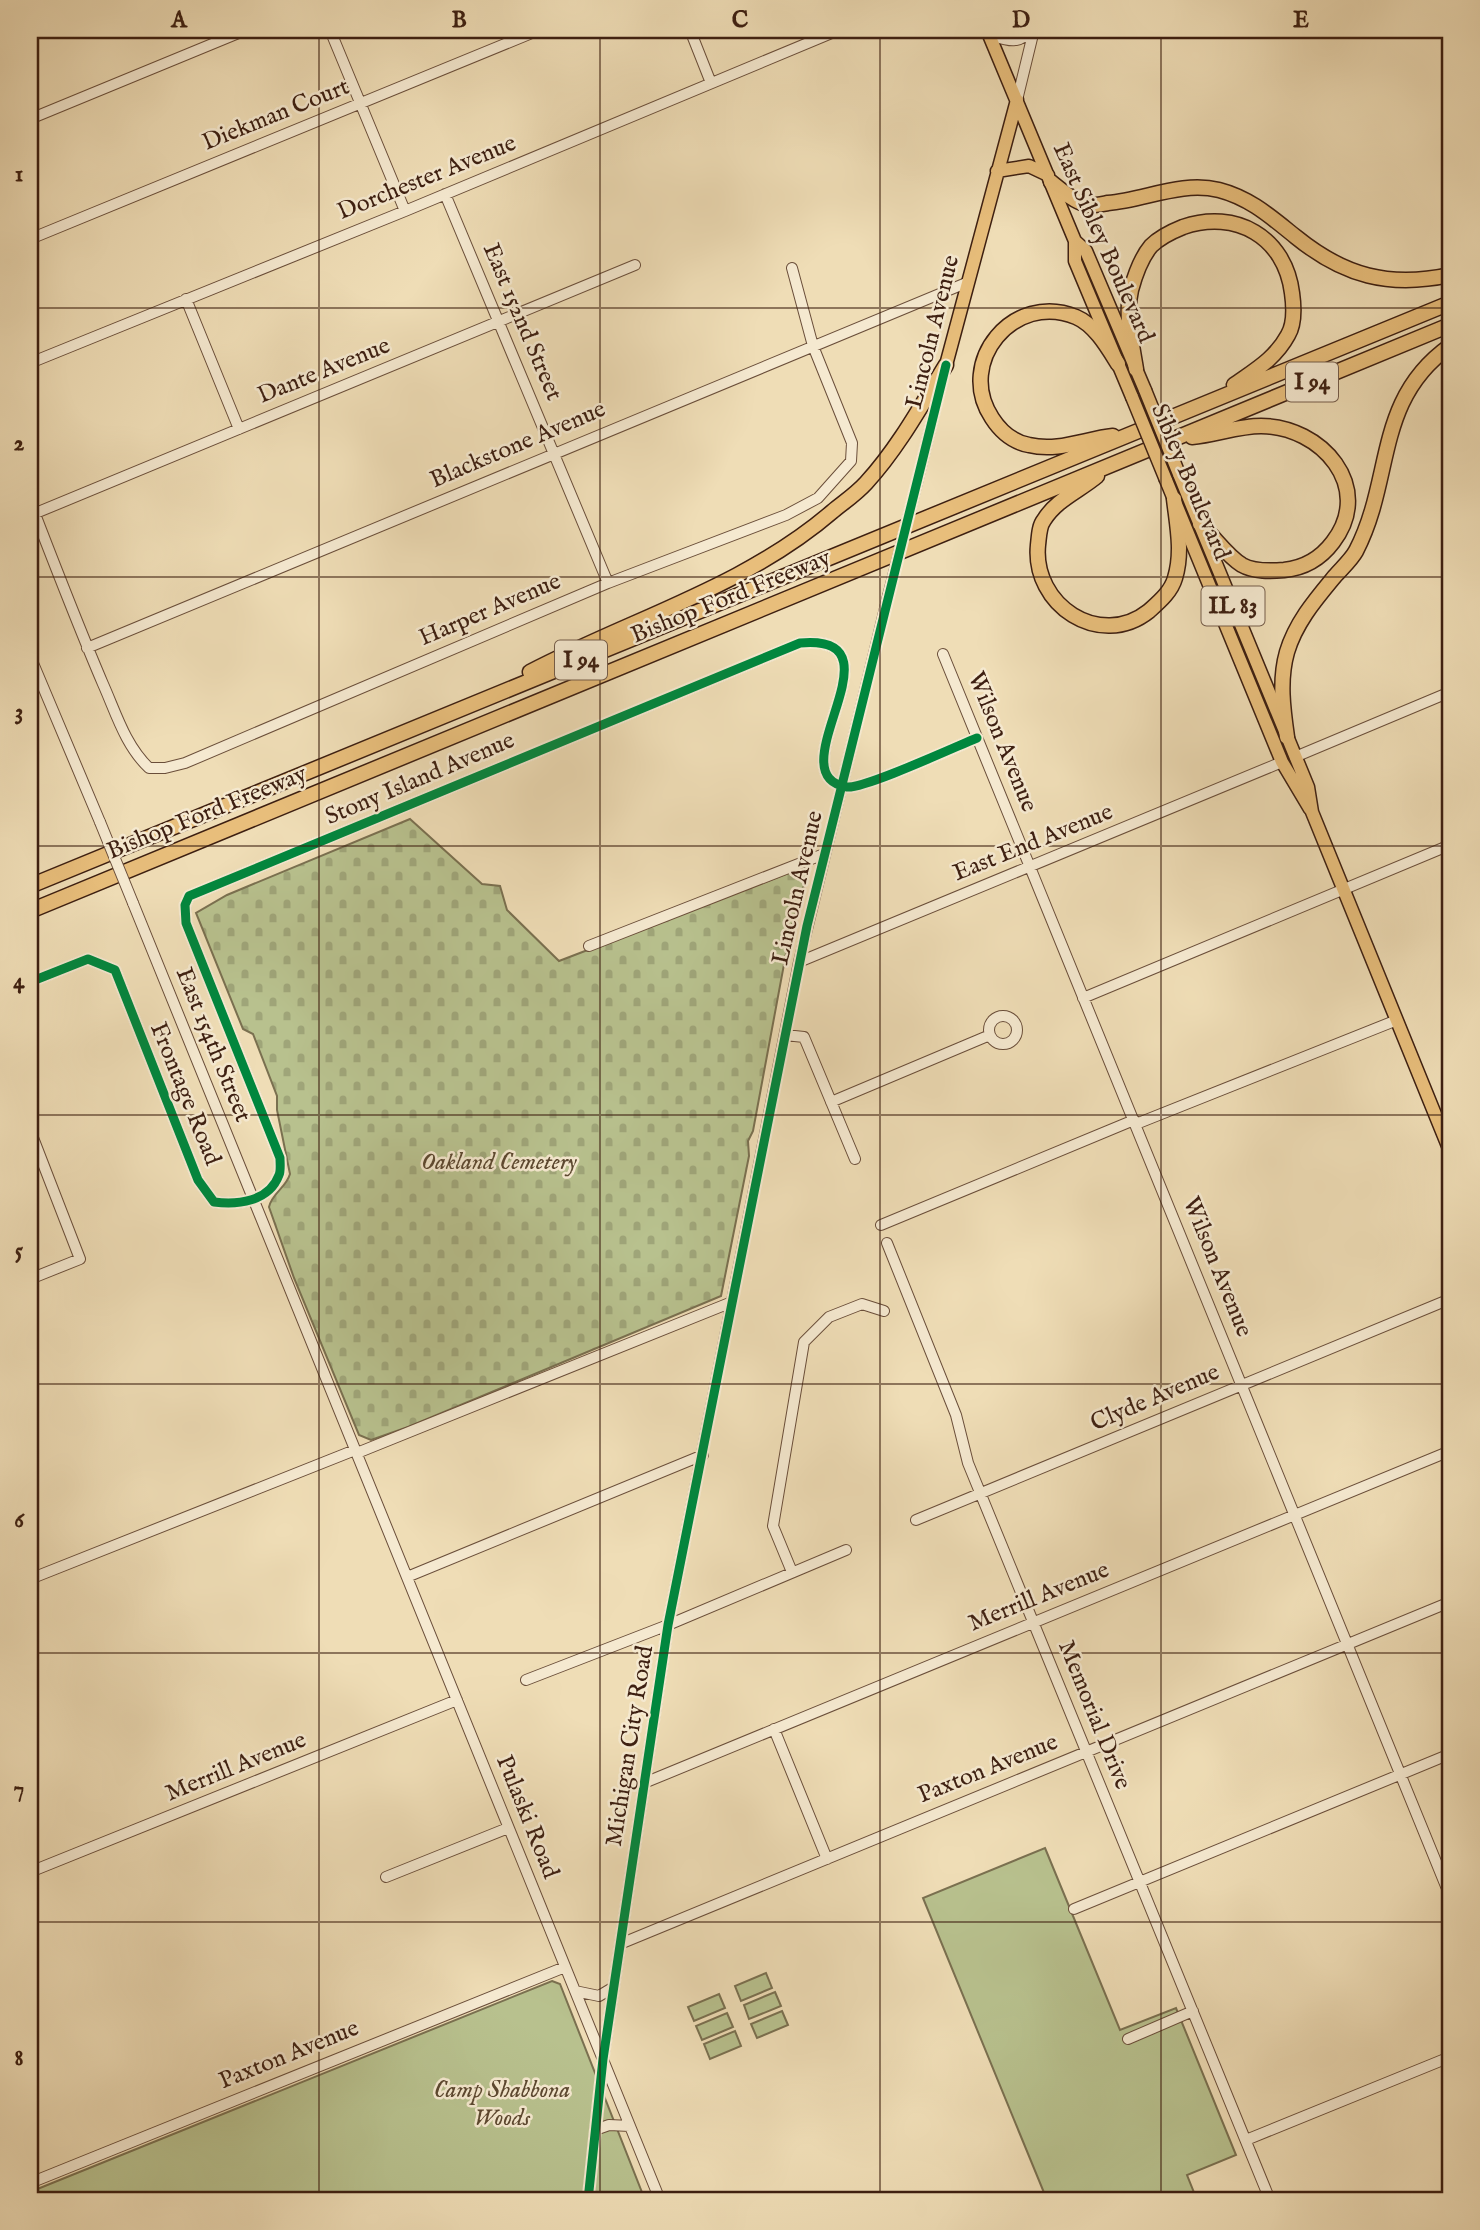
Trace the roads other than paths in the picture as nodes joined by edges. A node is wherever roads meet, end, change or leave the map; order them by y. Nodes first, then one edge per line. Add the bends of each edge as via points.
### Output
1 (246, 30) edge
2 (330, 30) edge
3 (539, 30) edge
4 (690, 30) edge
5 (839, 30) edge
6 (1032, 30) edge
7 (988, 33) edge
8 (711, 83) junction
9 (1017, 100) junction
10 (362, 103) junction
11 (30, 119) edge
12 (997, 171) junction
13 (1049, 179) junction
14 (446, 194) junction
15 (405, 211) junction
16 (30, 239) edge
17 (1075, 241) junction
18 (635, 265) dead end
19 (792, 268) dead end
20 (1450, 275) edge
21 (966, 283) junction
22 (186, 299) junction
23 (1450, 303) edge
24 (500, 321) junction
25 (1450, 325) edge
26 (813, 346) junction
27 (1450, 346) edge
28 (30, 363) edge
29 (1118, 364) junction
30 (946, 365) junction
31 (1136, 369) junction
32 (1212, 401) junction
33 (239, 429) junction
34 (1132, 433) junction
35 (1173, 440) junction
36 (554, 453) junction
37 (1107, 467) junction
38 (1173, 477) junction
39 (1174, 499) junction
40 (32, 515) edge
41 (1200, 524) junction
42 (608, 583) junction
43 (88, 648) junction
44 (943, 654) dead end
45 (30, 656) edge
46 (1450, 692) edge
47 (453, 713) junction
48 (977, 737) junction
49 (1287, 737) junction
50 (1295, 757) junction
51 (1282, 762) junction
52 (842, 786) junction
53 (1312, 812) junction
54 (1450, 845) edge
55 (824, 854) junction
56 (1030, 867) junction
57 (30, 886) edge
58 (1344, 890) junction
59 (30, 911) edge
60 (589, 946) dead end
61 (799, 962) junction
62 (30, 982) edge
63 (1083, 998) junction
64 (1397, 1020) junction
65 (785, 1035) junction
66 (990, 1035) dead end
67 (831, 1102) junction
68 (1135, 1122) junction
69 (30, 1130) edge
70 (1450, 1150) edge
71 (855, 1159) dead end
72 (253, 1200) junction
73 (881, 1225) dead end
74 (887, 1243) dead end
75 (30, 1279) edge
76 (1450, 1299) edge
77 (732, 1301) junction
78 (884, 1311) dead end
79 (1242, 1384) junction
80 (356, 1451) junction
81 (1450, 1451) edge
82 (703, 1455) junction
83 (981, 1493) junction
84 (1295, 1515) junction
85 (916, 1520) dead end
86 (846, 1550) dead end
87 (792, 1572) junction
88 (407, 1577) junction
89 (30, 1579) edge
90 (1450, 1602) edge
91 (1034, 1622) junction
92 (668, 1625) junction
93 (1348, 1644) junction
94 (526, 1681) dead end
95 (457, 1700) junction
96 (774, 1729) junction
97 (1087, 1752) junction
98 (1450, 1754) edge
99 (1401, 1774) junction
100 (644, 1783) junction
101 (508, 1828) junction
102 (827, 1859) junction
103 (30, 1872) edge
104 (386, 1877) dead end
105 (1140, 1882) junction
106 (1450, 1896) edge
107 (1074, 1909) dead end
108 (620, 1944) junction
109 (565, 1967) junction
110 (614, 1987) junction
111 (575, 1991) junction
112 (1193, 2011) junction
113 (1128, 2039) dead end
114 (1450, 2057) edge
115 (603, 2059) junction
116 (630, 2126) junction
117 (595, 2130) junction
118 (1246, 2140) junction
119 (30, 2183) edge
120 (588, 2200) edge
121 (660, 2200) edge
122 (1270, 2200) edge

1 - 11 street
2 - 10 street
3 - 10 street, Diekman Court
4 - 8 street
5 - 8 street, Dorchester Avenue
6 - 7 street via 1018,41
6 - 9 street, Lincoln Avenue
7 - 9 main road, East Sibley Boulevard / IL 83
8 - 14 street, Dorchester Avenue
9 - 12 main road, Lincoln Avenue
9 - 13 main road, East Sibley Boulevard / IL 83
10 - 15 street
10 - 16 street, Diekman Court
12 - 13 main road via 1029,166
12 - 21 main road, Lincoln Avenue
13 - 17 main road, East Sibley Boulevard / IL 83
13 - 20 highway via 1088,205 1189,187 1215,189 1259,208 1336,265 1384,280
14 - 15 street, Dorchester Avenue
14 - 24 street, East 152nd Street
15 - 22 street, Dorchester Avenue
17 - 29 main road, Sibley Boulevard via 1075,261
17 - 31 main road, East Sibley Boulevard / IL 83 via 1086,251
18 - 24 street, Dante Avenue
19 - 26 street
21 - 26 street, Blackstone Avenue
21 - 30 main road, Lincoln Avenue
22 - 28 street, Dorchester Avenue
22 - 33 street
23 - 32 highway, Bishop Ford Freeway / I 94
24 - 33 street, Dante Avenue
24 - 36 street, East 152nd Street
25 - 35 highway, Bishop Ford Freeway / I 94
26 - 36 street, Blackstone Avenue
26 - 42 street, Harper Avenue via 852,443 851,461 839,475 818,498 786,515
27 - 49 highway via 1426,366 1400,403 1355,552 1296,630 1283,678
29 - 34 highway via 1078,317 1041,313 1007,325 994,340 979,376 982,396 1000,430 1028,445 1047,448
29 - 38 main road, Sibley Boulevard, bridge
30 - 47 highway via 900,441 864,485 818,524 761,563 715,587 560,657
30 - 52 street, Lincoln Avenue, bridge
31 - 32 highway via 1129,325 1130,293 1152,245 1195,223 1219,220 1240,224 1275,249 1287,267 1292,322 1268,362
31 - 38 main road, East Sibley Boulevard / IL 83, bridge
32 - 34 highway, Bishop Ford Freeway / I 94
33 - 40 street, Dante Avenue
34 - 47 highway, Bishop Ford Freeway / I 94
35 - 37 highway, Bishop Ford Freeway / I 94
35 - 41 highway via 1262,426 1307,438 1329,453 1341,471 1348,512 1342,530 1314,561 1293,569 1267,572 1243,566
36 - 42 street, East 152nd Street
36 - 43 street, Blackstone Avenue
37 - 39 highway via 1042,522 1037,564 1046,588 1077,619 1119,626 1141,617 1162,600 1175,580 1180,549
37 - 59 highway, Bishop Ford Freeway / I 94
38 - 39 main road, Sibley Boulevard
38 - 41 main road, Sibley Boulevard / IL 83
39 - 51 main road, Sibley Boulevard
40 - 43 street
41 - 49 main road, Sibley Boulevard / IL 83
42 - 43 street, Harper Avenue via 165,768 149,768 137,757
44 - 48 street, Wilson Avenue
45 - 72 street, East 154th Street, bridge
46 - 50 street
47 - 57 highway, Bishop Ford Freeway / I 94
48 - 52 street via 855,788
48 - 56 street, Wilson Avenue
49 - 50 main road, Sibley Boulevard / IL 83
50 - 53 main road, Sibley Boulevard / IL 83 via 1308,787
51 - 53 main road, Sibley Boulevard
51 - 56 street, East End Avenue
52 - 55 street, Lincoln Avenue
52 - 72 street, Stony Island Avenue via 825,775 822,759 845,679 844,661 834,648 815,641 800,643 188,897 186,923 280,1158 280,1175 268,1191
53 - 58 main road, Sibley Boulevard / IL 83
54 - 58 street
55 - 60 street
55 - 61 street, Lincoln Avenue
56 - 61 street, East End Avenue
56 - 63 street, Wilson Avenue
58 - 63 street
58 - 64 main road, Sibley Boulevard / IL 83
61 - 65 street, Lincoln Avenue
62 - 72 street, Frontage Road via 88,959 115,970 198,1180 214,1202 235,1205
63 - 68 street, Wilson Avenue
64 - 68 street
64 - 70 main road, Sibley Boulevard / IL 83
65 - 67 street via 804,1037
65 - 77 street, Lincoln Avenue
66 - 67 street
67 - 71 street
68 - 73 street
68 - 79 street, Wilson Avenue
69 - 75 street via 80,1259
72 - 80 street, East 154th Street
74 - 83 street, Memorial Drive via 956,1415
76 - 79 street, Clyde Avenue
77 - 80 street
77 - 82 street, Michigan City Road
78 - 87 street via 862,1304 829,1317 804,1342 773,1526
79 - 83 street, Clyde Avenue
79 - 84 street, Wilson Avenue
80 - 88 street, Pulaski Road
80 - 89 street
81 - 84 street, Merrill Avenue
82 - 88 street
82 - 92 street, Michigan City Road
83 - 85 street, Clyde Avenue
83 - 91 street, Memorial Drive
84 - 91 street, Merrill Avenue
84 - 93 street, Wilson Avenue
86 - 87 street
87 - 92 street
88 - 95 street, Pulaski Road
90 - 93 street, Paxton Avenue
91 - 96 street, Merrill Avenue
91 - 97 street, Memorial Drive
92 - 94 street
92 - 100 street, Michigan City Road
93 - 97 street, Paxton Avenue
93 - 99 street, Wilson Avenue
95 - 101 street, Pulaski Road
95 - 103 street, Merrill Avenue
96 - 100 street, Merrill Avenue
96 - 102 street
97 - 102 street, Paxton Avenue
97 - 105 street, Memorial Drive
98 - 99 street
99 - 105 street
99 - 106 street, Wilson Avenue
100 - 108 street, Michigan City Road
101 - 104 street
101 - 109 street, Pulaski Road
102 - 108 street, Paxton Avenue
105 - 107 street
105 - 112 street, Memorial Drive
108 - 110 street, Michigan City Road
109 - 111 street, Pulaski Road
109 - 119 street, Paxton Avenue
110 - 111 street via 599,1996
110 - 115 street, Michigan City Road
111 - 115 street, Pulaski Road
112 - 113 street
112 - 118 street, Memorial Drive
114 - 118 street
115 - 116 street, Pulaski Road
115 - 117 street, Michigan City Road
116 - 117 street
116 - 121 street, Pulaski Road
117 - 120 street, Michigan City Road
118 - 122 street, Memorial Drive

